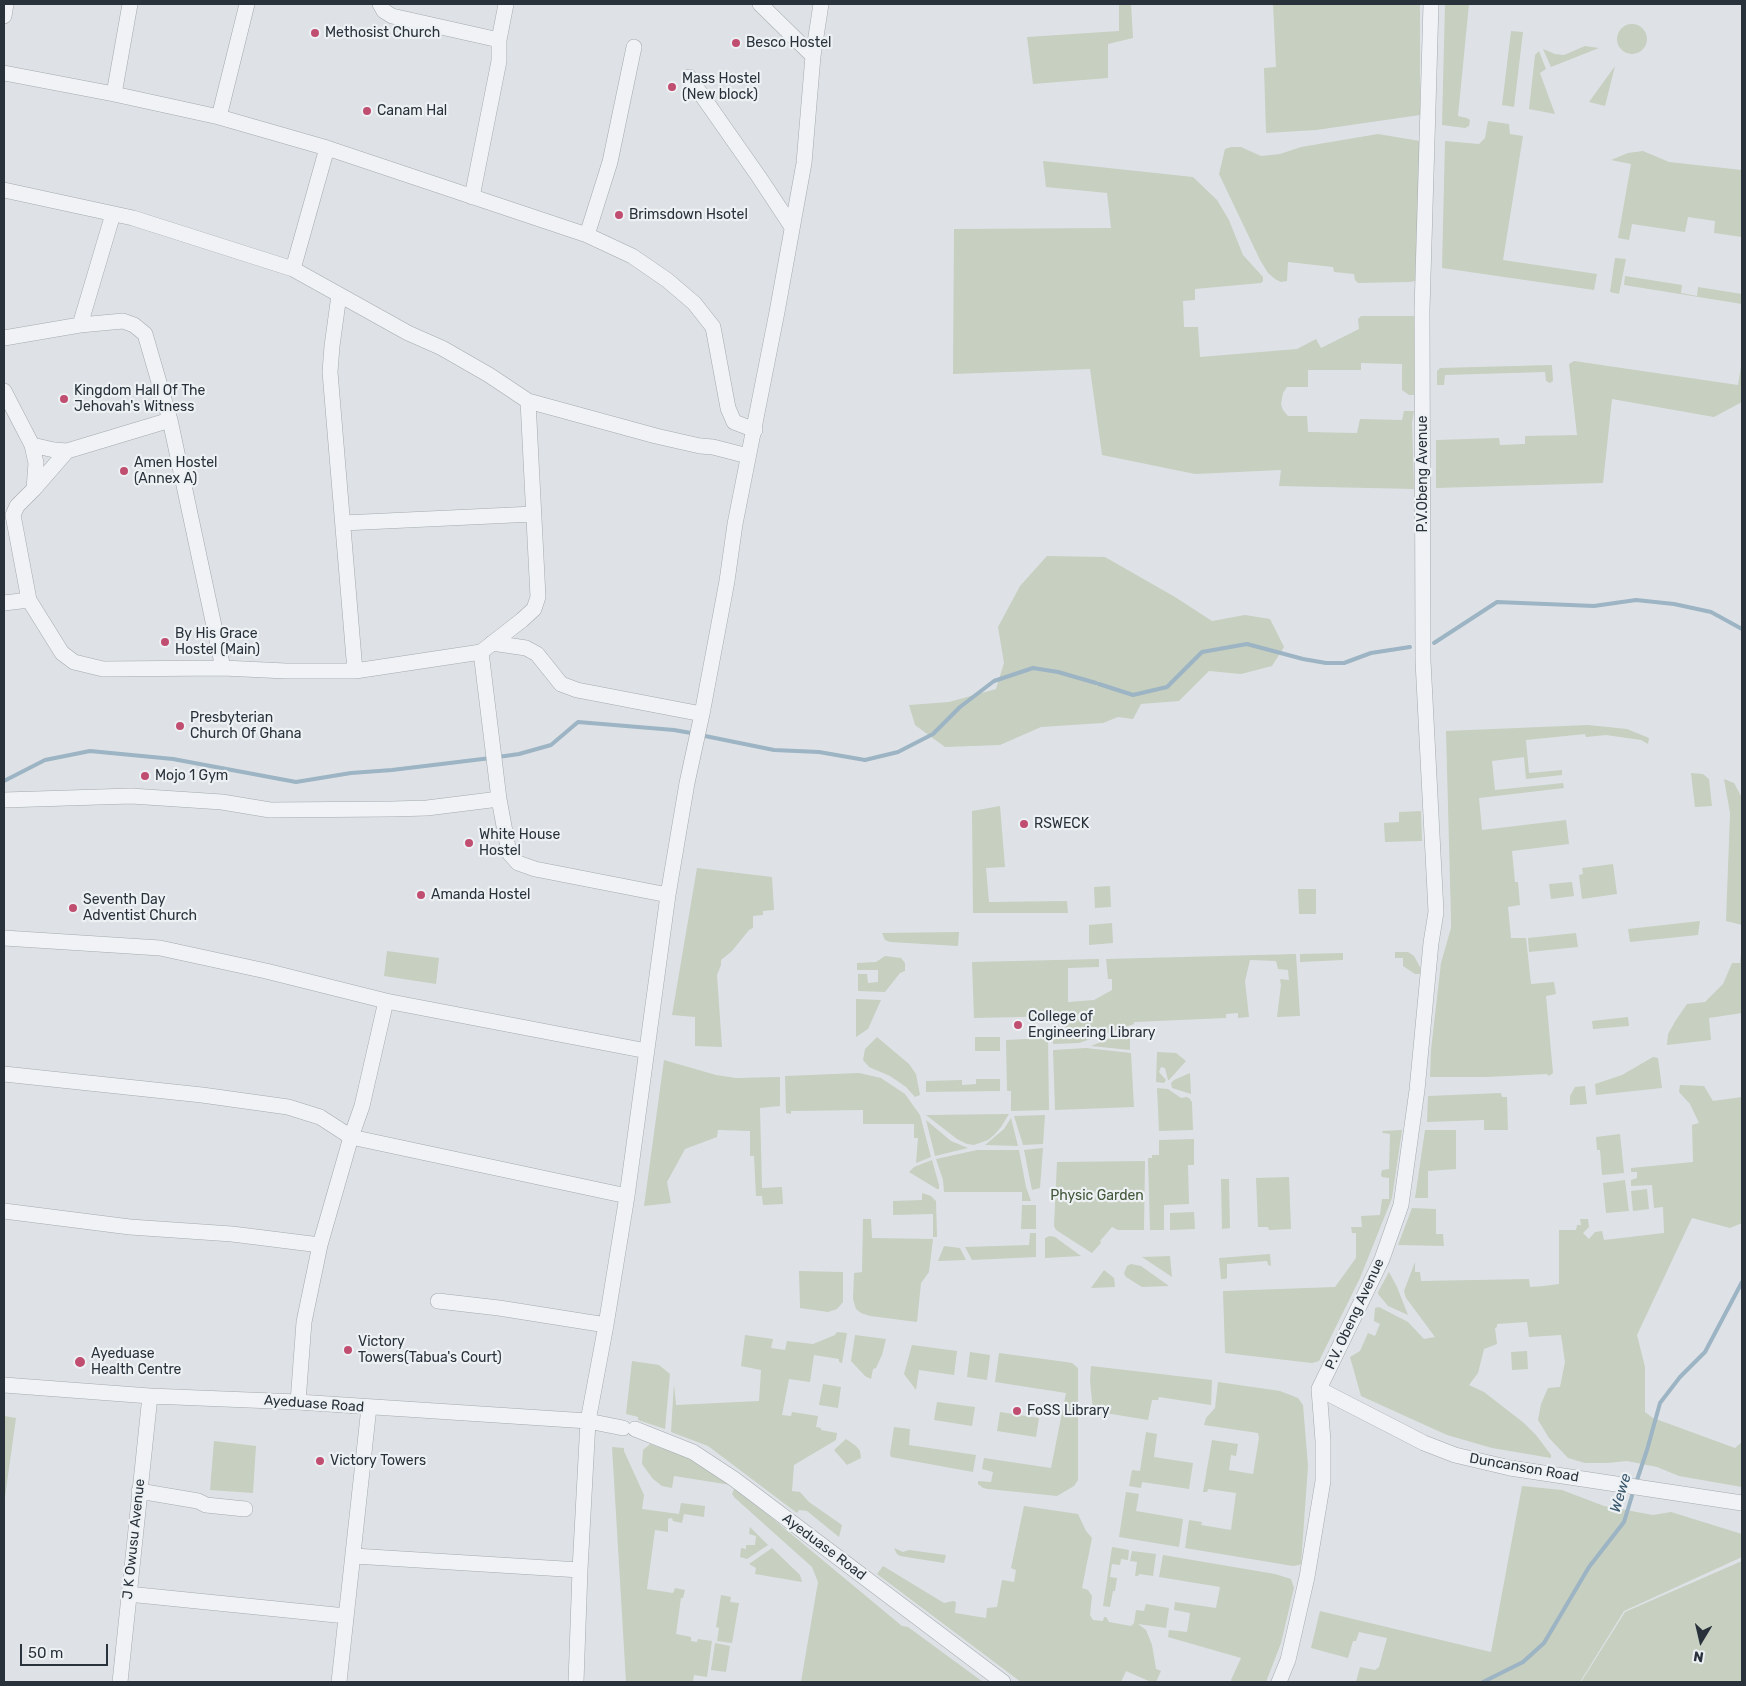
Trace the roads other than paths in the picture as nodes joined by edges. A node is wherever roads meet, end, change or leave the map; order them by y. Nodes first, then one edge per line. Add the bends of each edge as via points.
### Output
1 (6, 4) edge
2 (130, 4) edge
3 (247, 4) edge
4 (380, 4) edge
5 (506, 4) edge
6 (760, 4) edge
7 (821, 4) edge
8 (1431, 4) edge
9 (4, 16) edge
10 (499, 40) junction
11 (634, 47) dead end
12 (813, 56) junction
13 (4, 73) edge
14 (689, 76) dead end
15 (114, 94) junction
16 (219, 117) junction
17 (327, 148) junction
18 (4, 190) edge
19 (472, 196) junction
20 (113, 214) junction
21 (792, 227) junction
22 (587, 235) junction
23 (293, 269) junction
24 (339, 295) junction
25 (80, 325) junction
26 (4, 338) edge
27 (4, 392) edge
28 (528, 402) junction
29 (170, 420) junction
30 (755, 430) junction
31 (32, 444) junction
32 (67, 451) junction
33 (748, 456) junction
34 (34, 489) junction
35 (534, 514) junction
36 (342, 523) junction
37 (29, 600) junction
38 (4, 604) edge
39 (487, 647) junction
40 (223, 668) junction
41 (355, 670) junction
42 (702, 714) junction
43 (499, 799) junction
44 (4, 800) edge
45 (668, 895) junction
46 (4, 938) edge
47 (1431, 943) joint
48 (386, 1002) junction
49 (647, 1050) junction
50 (4, 1074) edge
51 (351, 1137) junction
52 (627, 1196) junction
53 (4, 1211) edge
54 (320, 1245) junction
55 (438, 1301) dead end
56 (606, 1325) junction
57 (4, 1385) edge
58 (1319, 1389) junction
59 (150, 1396) junction
60 (298, 1402) junction
61 (370, 1408) junction
62 (588, 1421) junction
63 (139, 1492) junction
64 (1742, 1503) edge
65 (244, 1509) dead end
66 (354, 1556) junction
67 (580, 1570) junction
68 (128, 1594) junction
69 (346, 1616) junction
70 (120, 1682) edge
71 (339, 1682) edge
72 (576, 1682) edge
73 (1003, 1682) edge
74 (1280, 1682) edge

1 - 9 street
2 - 15 street
3 - 16 street
4 - 10 street via 392,16
5 - 10 street
6 - 12 street
7 - 12 street
8 - 47 street, P.V.Obeng Avenue via 1422,358 1423,661 1436,912
10 - 19 street via 499,61
11 - 22 street via 610,162
12 - 21 street via 804,163
13 - 15 street
14 - 21 street
15 - 16 street
16 - 17 street
17 - 19 street
17 - 23 street
18 - 20 street
19 - 22 street
20 - 23 street
20 - 25 street
21 - 30 street
22 - 30 street via 632,256 694,303 713,326 728,408 734,422
23 - 24 street
24 - 28 street via 442,348
24 - 36 street via 330,372
25 - 26 street
25 - 29 street via 124,321 144,334
27 - 31 street
28 - 33 street via 656,436
28 - 35 street
29 - 32 street
29 - 40 street
30 - 33 street
31 - 32 street
31 - 34 street via 36,463
32 - 34 street
33 - 42 street
34 - 37 street via 23,498 12,515
35 - 36 street
35 - 39 street via 538,597 534,609
36 - 41 street
37 - 38 street
37 - 40 street via 62,653 74,662 103,669
39 - 41 street
39 - 42 street via 526,648 537,654 561,684 577,690
39 - 43 street
40 - 41 street
42 - 45 street
43 - 44 street via 427,808 270,810 222,802 131,796
43 - 45 street via 509,853 518,863
45 - 49 street
46 - 48 street via 160,948
47 - 58 street, P.V. Obeng Avenue via 1417,1090 1401,1204 1382,1259
48 - 49 street
48 - 51 street via 362,1106
49 - 52 street
50 - 51 street via 288,1106 320,1116
51 - 52 street
51 - 54 street
52 - 56 street
53 - 54 street via 137,1228 232,1234
54 - 60 street via 304,1322
55 - 56 street
56 - 62 street
57 - 59 street, Ayeduase Road
58 - 64 street, Duncanson Road via 1455,1455 1510,1468
58 - 74 street via 1323,1481 1306,1578
59 - 60 street, Ayeduase Road
59 - 63 street, J K Owusu Avenue
60 - 61 street, Ayeduase Road
61 - 62 street, Ayeduase Road
61 - 66 street
62 - 67 street
62 - 73 street, Ayeduase Road via 629,1428 692,1452 734,1479
63 - 65 street
63 - 68 street, J K Owusu Avenue
66 - 67 street
66 - 69 street
67 - 72 street
68 - 69 street
68 - 70 street, J K Owusu Avenue
69 - 71 street

